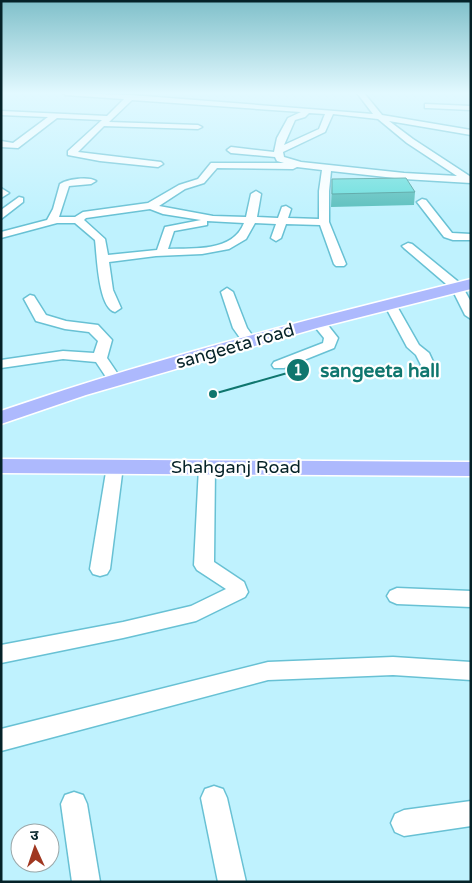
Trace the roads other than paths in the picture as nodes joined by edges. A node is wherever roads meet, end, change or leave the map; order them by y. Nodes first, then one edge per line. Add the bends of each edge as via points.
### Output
1 (31, 134) edge
2 (92, 134) edge
3 (282, 134) edge
4 (314, 134) edge
5 (403, 134) edge
6 (1, 144) edge
7 (231, 150) dead end
8 (279, 153) junction
9 (158, 164) dead end
10 (300, 165) junction
11 (327, 168) junction
12 (367, 172) junction
13 (471, 180) edge
14 (91, 181) dead end
15 (363, 185) edge
16 (1, 191) edge
17 (256, 194) dead end
18 (1, 195) edge
19 (18, 200) dead end
20 (422, 202) dead end
21 (151, 206) junction
22 (286, 209) dead end
23 (1, 216) edge
24 (78, 220) junction
25 (250, 220) junction
26 (53, 221) junction
27 (209, 221) junction
28 (282, 221) junction
29 (324, 222) junction
30 (1, 235) edge
31 (471, 237) edge
32 (276, 238) dead end
33 (408, 246) dead end
34 (196, 250) junction
35 (160, 253) junction
36 (103, 259) junction
37 (340, 264) dead end
38 (464, 286) edge
39 (227, 292) dead end
40 (30, 299) dead end
41 (390, 304) junction
42 (115, 308) dead end
43 (471, 314) edge
44 (318, 322) junction
45 (250, 342) junction
46 (100, 358) junction
47 (1, 364) edge
48 (279, 365) dead end
49 (429, 368) dead end
50 (115, 380) junction
51 (1, 418) edge
52 (1, 466) edge
53 (115, 466) junction
54 (208, 467) junction
55 (471, 469) edge
56 (100, 569) dead end
57 (397, 596) dead end
58 (471, 599) edge
59 (1, 654) edge
60 (471, 671) edge
61 (1, 740) edge
62 (214, 798) dead end
63 (74, 804) dead end
64 (471, 813) edge
65 (404, 823) dead end
66 (86, 882) edge
67 (232, 882) edge

1 - 6 street via 15,146
2 - 9 street via 71,153
3 - 8 street
4 - 8 street
5 - 13 street
7 - 8 street
8 - 10 street via 285,162
10 - 11 street
10 - 21 street via 214,165 202,181 182,187
11 - 12 street
11 - 29 street
12 - 13 street
12 - 15 street
14 - 26 street via 66,184
16 - 18 street via 4,193
17 - 25 street
19 - 23 street
20 - 31 street via 448,235
21 - 24 street via 83,214
21 - 27 street
22 - 28 street
24 - 26 street
24 - 36 street via 100,240
25 - 27 street
25 - 28 street
25 - 34 street via 244,234 236,241
26 - 30 street
27 - 34 street
27 - 35 street via 168,230
28 - 29 street
28 - 32 street
29 - 37 street
33 - 38 street
34 - 35 street
35 - 36 street
36 - 42 street via 107,290
38 - 41 main road, sangeeta road
38 - 43 street
39 - 45 street via 240,328
40 - 46 street via 41,318 93,328 105,340
41 - 44 main road, sangeeta road
41 - 49 street
44 - 45 main road, sangeeta road
44 - 48 street via 332,338 330,343
45 - 50 main road, sangeeta road
46 - 47 street via 63,355
46 - 50 street
50 - 51 main road, sangeeta road
52 - 53 main road, Shahganj Road
53 - 54 main road, Shahganj Road
53 - 56 street
54 - 55 main road, Shahganj Road
54 - 59 street via 204,564 237,587 238,592 196,614
57 - 58 street
60 - 61 street via 393,666 268,671
62 - 67 street
63 - 66 street
64 - 65 street

